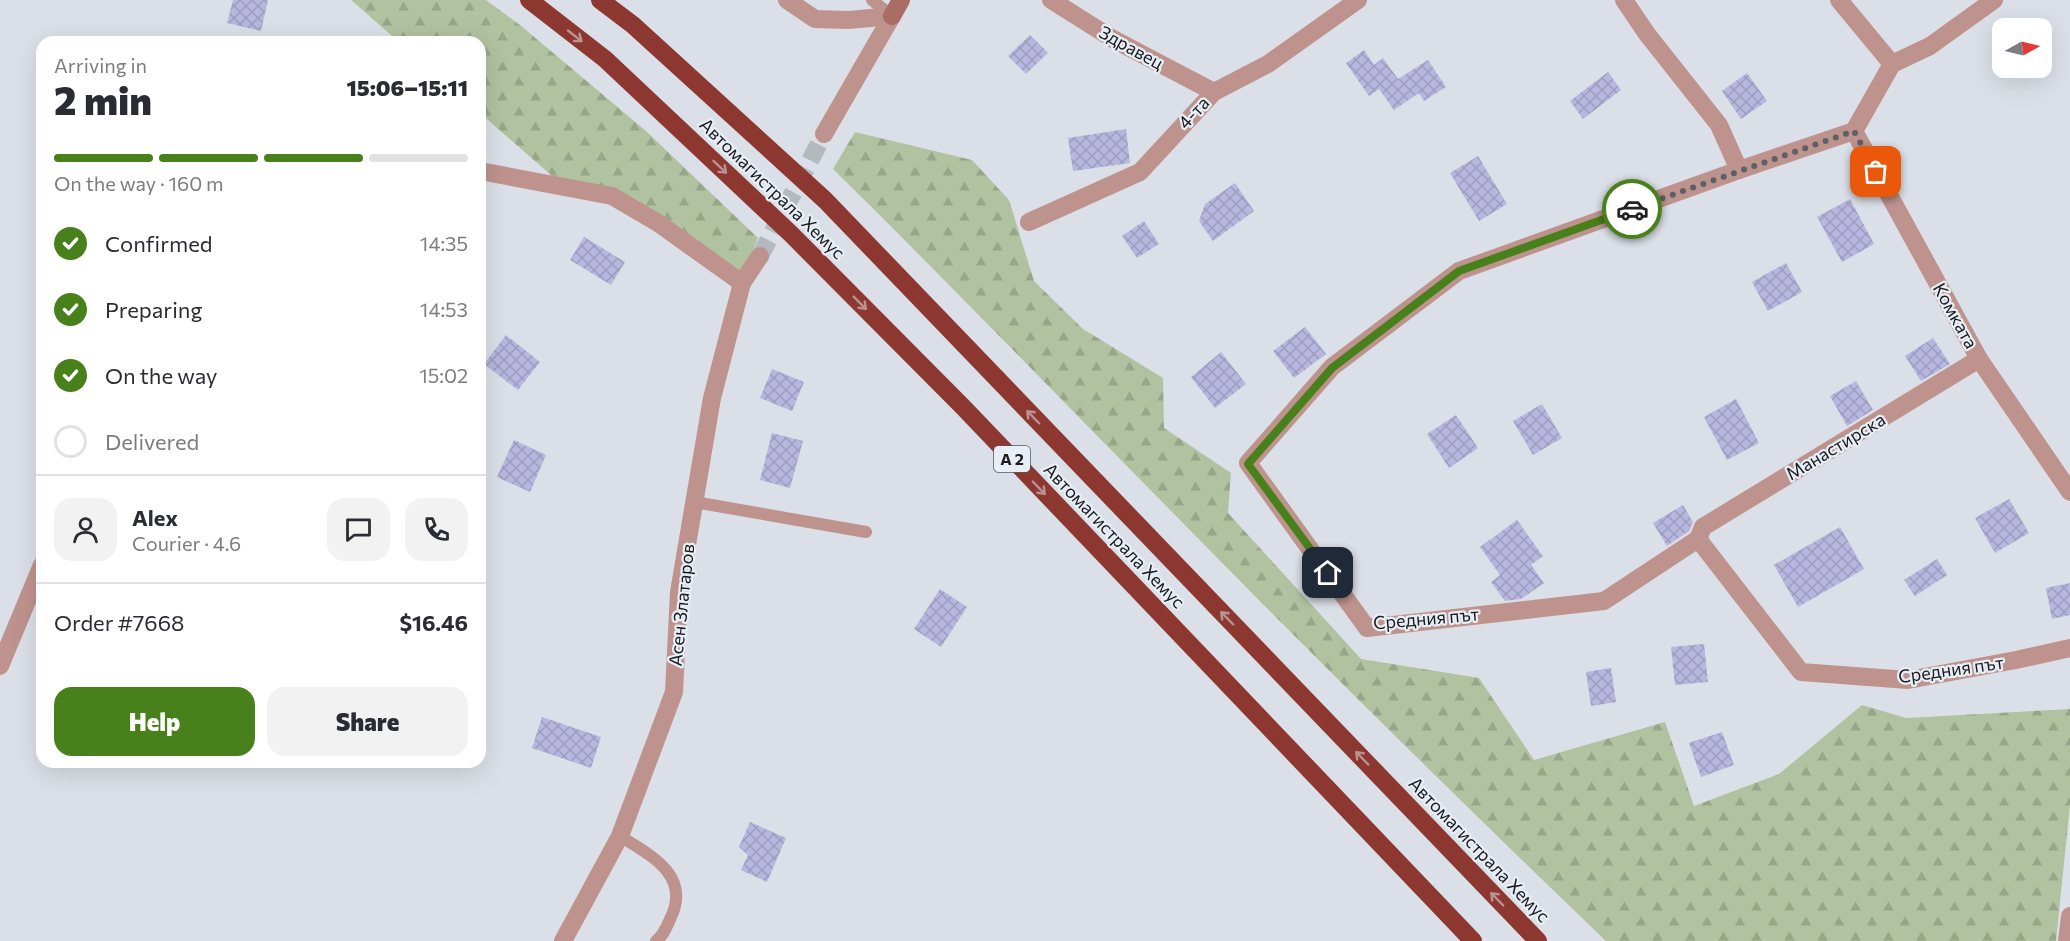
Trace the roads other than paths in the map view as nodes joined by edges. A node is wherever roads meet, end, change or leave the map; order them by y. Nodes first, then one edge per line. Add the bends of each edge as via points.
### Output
1 (529, 0) edge
2 (600, 0) edge
3 (787, 0) edge
4 (872, 0) edge
5 (1051, 0) edge
6 (1358, 0) edge
7 (1624, 0) edge
8 (1839, 0) edge
9 (1994, 0) edge
10 (897, 8) edge
11 (1892, 64) junction
12 (1214, 92) junction
13 (1854, 131) junction
14 (824, 134) tunnel mouth
15 (1739, 170) junction
16 (486, 172) edge
17 (1029, 222) dead end
18 (760, 256) tunnel mouth
19 (742, 283) junction
20 (1979, 359) junction
21 (2070, 492) edge
22 (694, 502) junction
23 (866, 532) dead end
24 (1698, 538) junction
25 (36, 579) edge
26 (2070, 648) edge
27 (0, 666) edge
28 (620, 836) junction
29 (2070, 916) edge
30 (563, 941) edge
31 (656, 941) edge
32 (1473, 941) edge
33 (1538, 941) edge
34 (2067, 941) edge

1 -> 32 highway, Автомагистрала Хемус / A 2 via 605,59 791,234 963,407
33 -> 2 highway, Автомагистрала Хемус / A 2 via 825,200
3 - 10 street via 816,19 849,20
4 - 10 lane
5 - 12 street, Здравец via 1113,39
6 - 12 street, 4-та via 1268,64
7 - 15 street via 1719,125
8 - 11 street
9 - 11 street via 1930,46
10 - 14 street
11 - 13 street
12 - 17 street, 4-та via 1140,172
13 - 15 street, Средния път
13 - 20 street, Комката
15 - 24 street, Средния път via 1459,271 1332,368 1248,464 1367,628 1604,601
16 - 19 street via 612,196 658,223
18 - 19 street, Асен Златаров
19 - 22 street, Асен Златаров via 712,398
20 - 21 street, Комката
20 - 24 street, Манастирска via 1703,527
22 - 23 lane
22 - 28 street, Асен Златаров via 679,592 674,692
24 - 26 street, Средния път via 1801,672 1908,680
25 - 27 street
28 - 30 street, Асен Златаров
28 - 31 lane via 658,860 675,883 675,909 662,937
29 - 34 street

